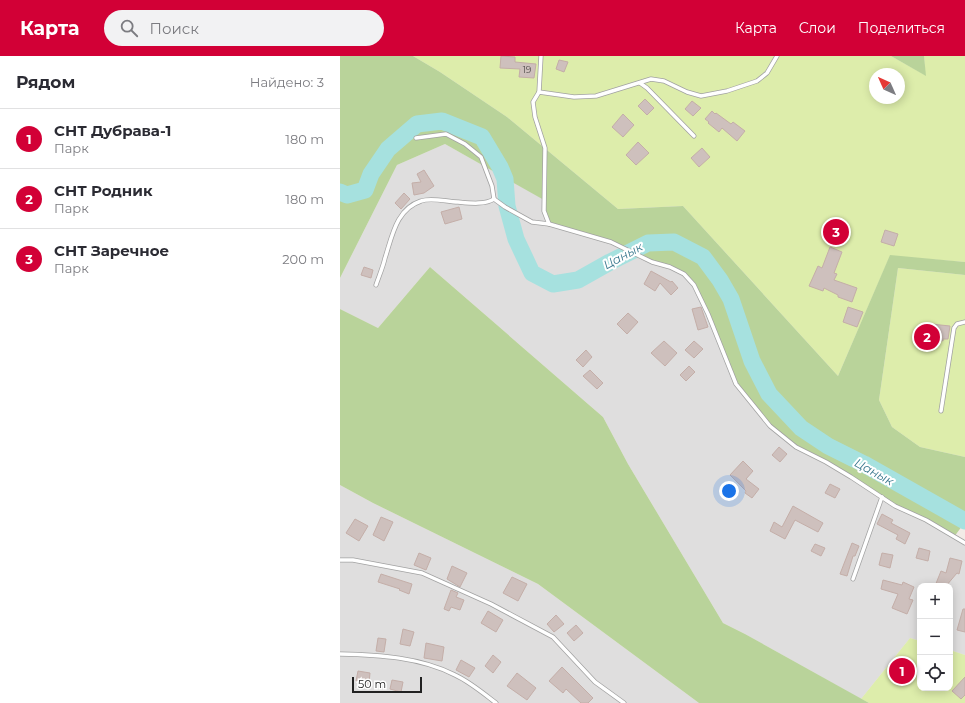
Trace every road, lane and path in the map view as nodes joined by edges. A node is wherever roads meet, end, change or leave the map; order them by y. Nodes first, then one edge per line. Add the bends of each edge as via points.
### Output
1 (541, 56) edge
2 (777, 56) edge
3 (640, 83) junction
4 (538, 92) junction
5 (694, 136) dead end
6 (416, 138) dead end
7 (494, 199) junction
8 (549, 224) junction
9 (376, 285) dead end
10 (965, 322) edge
11 (941, 411) dead end
12 (882, 497) junction
13 (965, 543) edge
14 (340, 560) edge
15 (853, 579) dead end
16 (340, 654) edge
17 (496, 703) edge
18 (624, 703) edge

1 - 4 lane
2 - 3 lane via 767,72 757,81 727,91 701,96 664,81 651,79
3 - 4 lane via 596,96 574,97
3 - 5 lane
4 - 8 lane via 533,102 545,148 544,211
6 - 7 lane via 446,134 465,144 481,157
7 - 8 lane via 532,222
7 - 9 lane via 489,202 468,203 422,200 408,208 394,228
8 - 12 lane via 611,242 684,274 694,285 708,314 736,384 770,426 796,448 826,462
10 - 11 lane via 957,324 954,328
12 - 13 lane
12 - 15 lane
14 - 18 lane via 422,573 491,604 553,638 595,682
16 - 17 lane via 383,656 428,664 456,675

